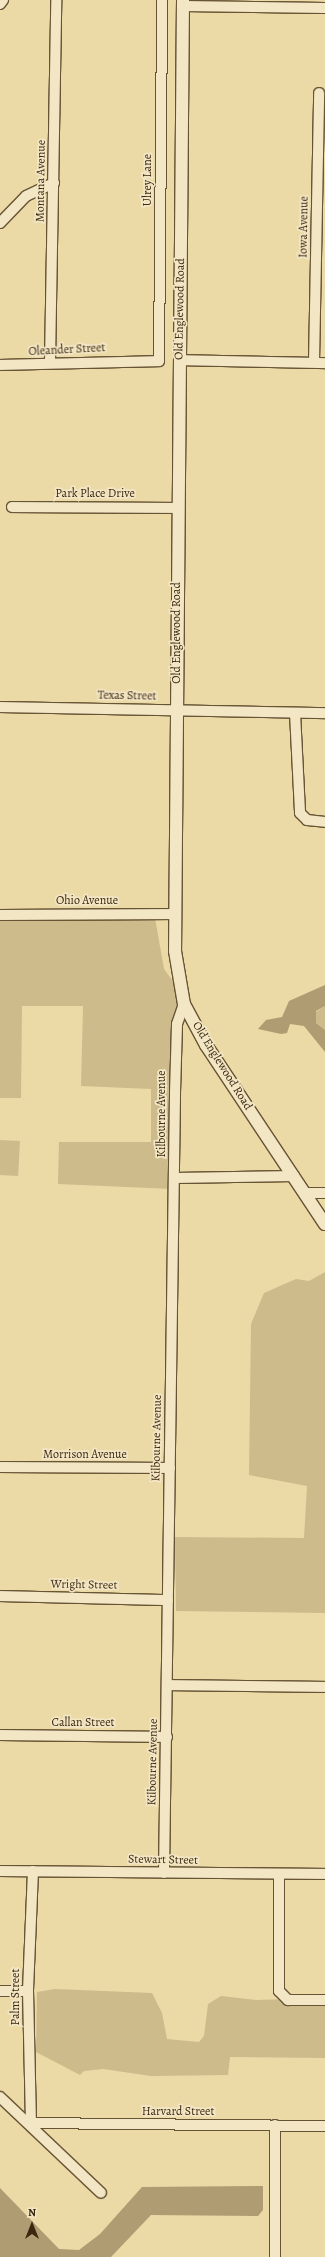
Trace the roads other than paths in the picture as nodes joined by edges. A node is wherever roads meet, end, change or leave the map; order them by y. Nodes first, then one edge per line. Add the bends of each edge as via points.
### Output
1 (4, 0) edge
2 (56, 0) edge
3 (162, 0) edge
4 (183, 3) edge
5 (0, 4) edge
6 (325, 8) edge
7 (319, 92) dead end
8 (54, 184) junction
9 (0, 223) edge
10 (159, 360) joint
11 (179, 360) junction
12 (50, 361) junction
13 (314, 362) junction
14 (325, 363) edge
15 (0, 365) edge
16 (12, 507) dead end
17 (177, 508) junction
18 (0, 707) edge
19 (177, 710) junction
20 (295, 713) junction
21 (325, 713) edge
22 (325, 822) edge
23 (173, 914) junction
24 (0, 915) edge
25 (184, 1004) junction
26 (294, 1176) junction
27 (175, 1178) junction
28 (305, 1193) junction
29 (325, 1193) edge
30 (325, 1224) edge
31 (0, 1467) edge
32 (170, 1468) junction
33 (0, 1596) edge
34 (168, 1600) junction
35 (167, 1685) junction
36 (325, 1687) edge
37 (0, 1735) edge
38 (167, 1737) junction
39 (0, 1871) edge
40 (33, 1871) junction
41 (164, 1873) junction
42 (279, 1874) junction
43 (325, 1874) edge
44 (0, 1991) edge
45 (28, 1991) junction
46 (325, 2000) edge
47 (0, 2097) edge
48 (31, 2123) junction
49 (275, 2125) junction
50 (325, 2126) edge
51 (101, 2193) dead end
52 (275, 2257) edge

1 - 5 street
2 - 8 street, Montana Avenue
3 - 10 street, Ulrey Lane
4 - 6 street
4 - 11 street, Old Englewood Road
7 - 13 street, Iowa Avenue
8 - 9 street via 26,196
8 - 12 street, Montana Avenue
10 - 12 street, Oleander Street
11 - 13 street
11 - 17 street, Old Englewood Road
12 - 15 street, Oleander Street via 42,365
13 - 14 street
16 - 17 street, Park Place Drive
17 - 19 street, Old Englewood Road
18 - 19 street, Texas Street
19 - 20 street, Texas Street
19 - 23 street, Old Englewood Road
20 - 21 street, Texas Street
20 - 22 street via 298,804 303,817
23 - 24 street, Ohio Avenue
23 - 25 street, Old Englewood Road
25 - 26 street, Old Englewood Road via 206,1045
25 - 27 street, Kilbourne Avenue via 177,1024
26 - 27 street
26 - 28 street, Old Englewood Road
27 - 32 street, Kilbourne Avenue
28 - 29 street
28 - 30 street, Old Englewood Road
31 - 32 street, Morrison Avenue
32 - 34 street, Kilbourne Avenue
33 - 34 street, Wright Street
34 - 35 street, Kilbourne Avenue
35 - 36 street
35 - 38 street, Kilbourne Avenue
37 - 38 street, Callan Street
38 - 41 street, Kilbourne Avenue
39 - 40 street, Stewart Street
40 - 41 street, Stewart Street
40 - 45 street, Palm Street
41 - 42 street, Stewart Street
42 - 43 street, Stewart Street
42 - 46 street via 279,1986 282,1996 288,2000
44 - 45 street
45 - 48 street, Palm Street
47 - 48 street
48 - 49 street, Harvard Street
48 - 51 street
49 - 50 street, Harvard Street
49 - 52 street

